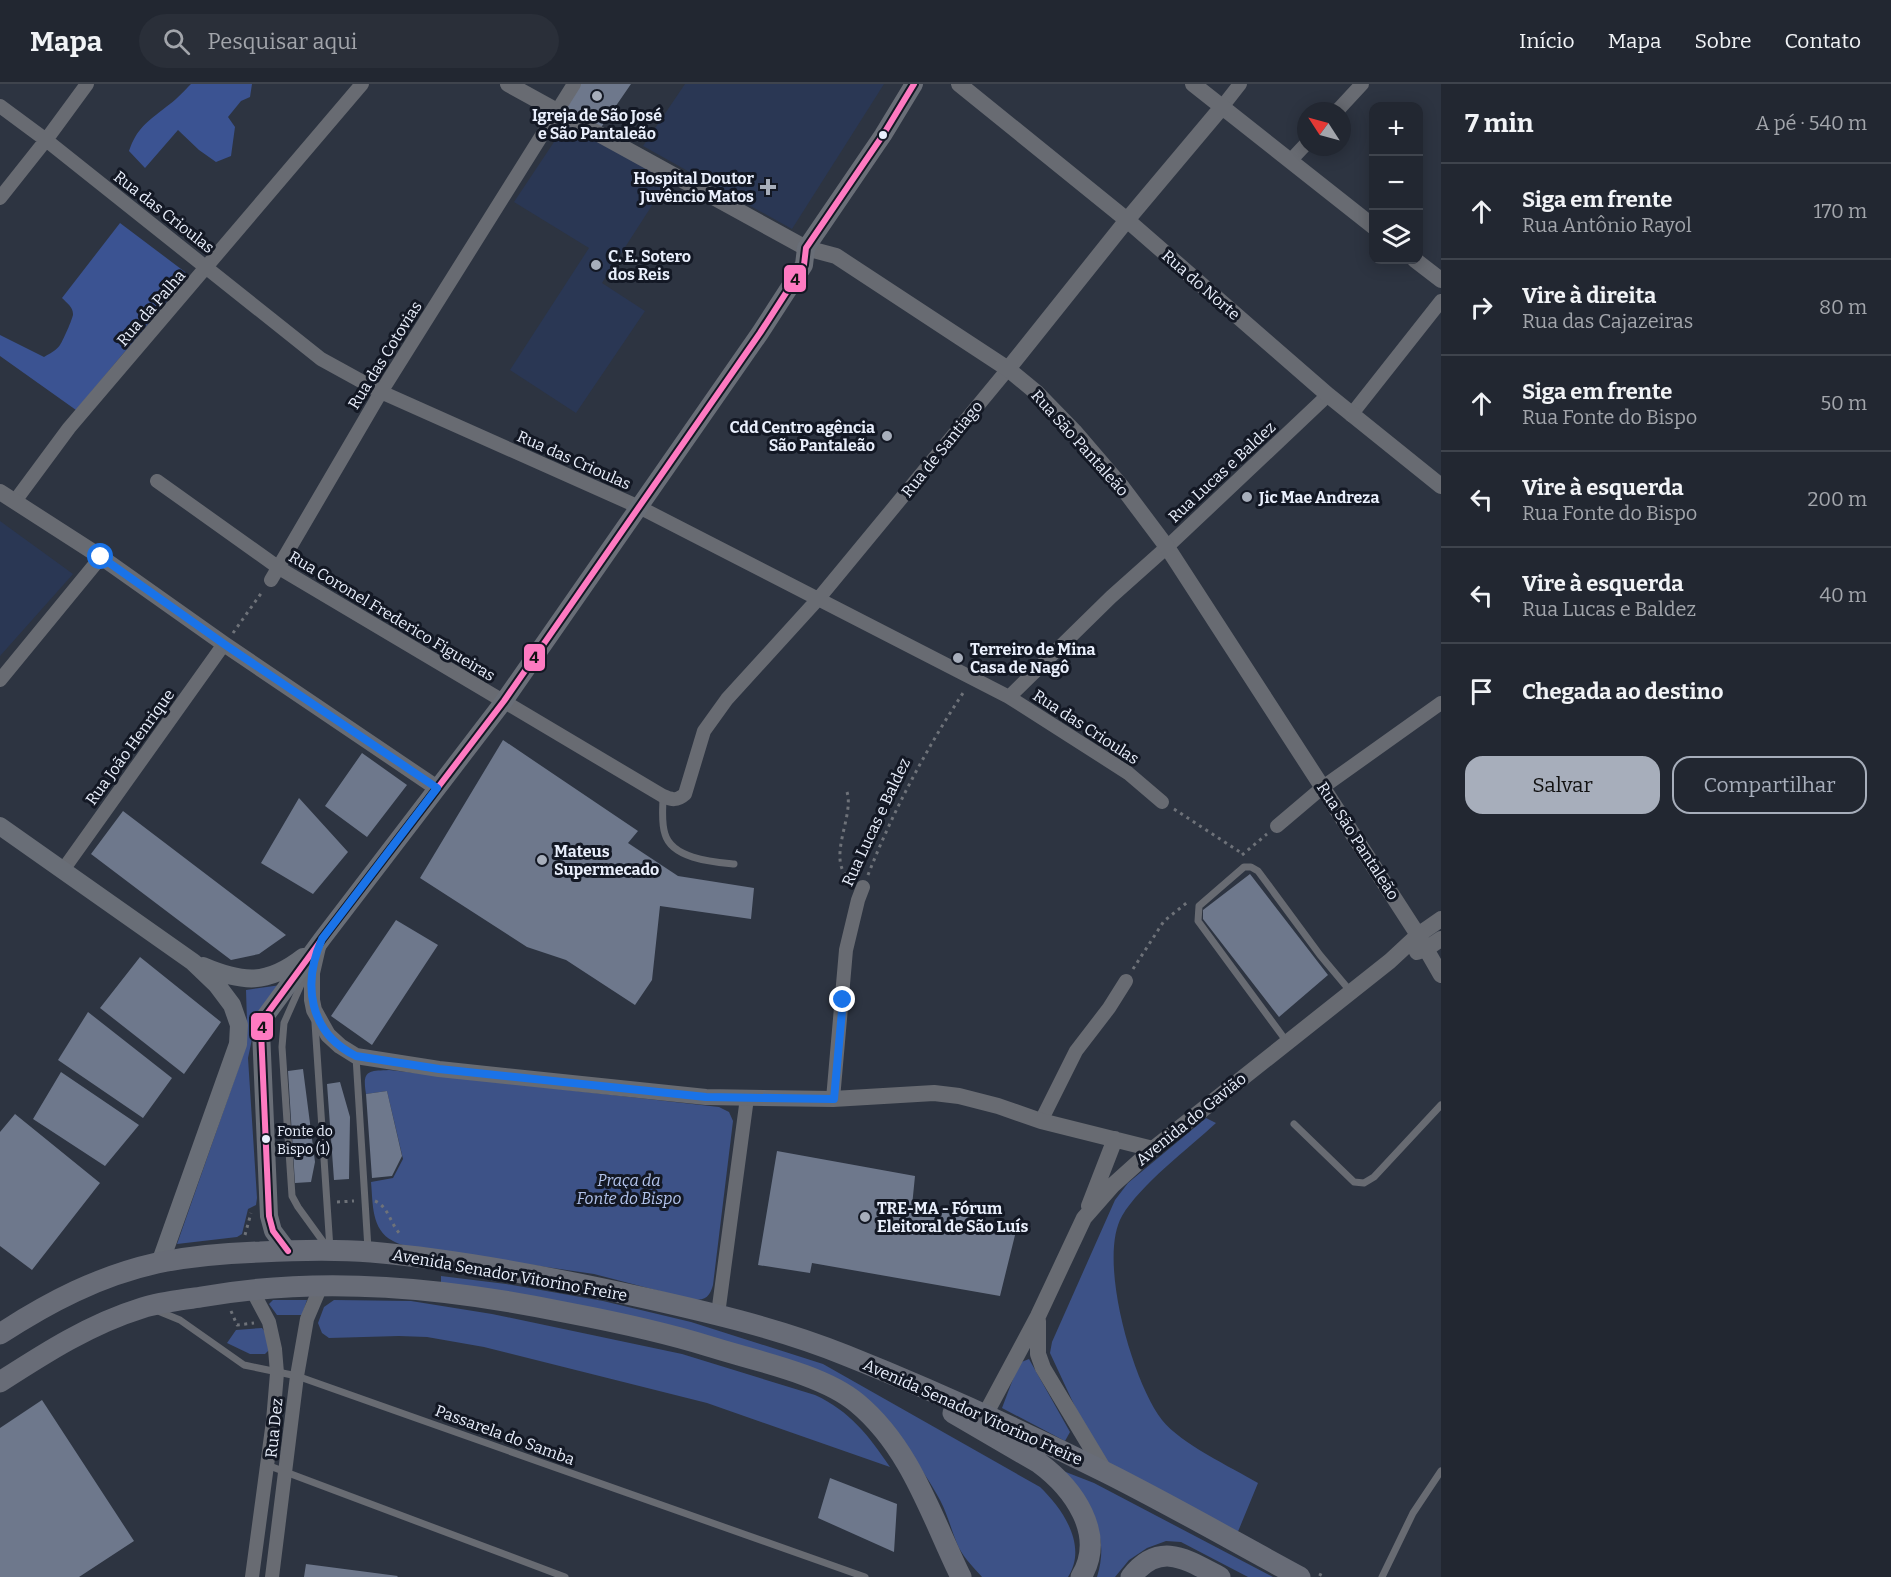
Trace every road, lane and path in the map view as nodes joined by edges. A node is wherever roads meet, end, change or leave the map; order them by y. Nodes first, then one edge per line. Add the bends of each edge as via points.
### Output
1 (87, 84) edge
2 (362, 84) edge
3 (508, 84) edge
4 (574, 84) edge
5 (914, 84) edge
6 (959, 84) edge
7 (1193, 84) edge
8 (1240, 84) edge
9 (1362, 84) edge
10 (1345, 102) edge
11 (0, 106) edge
12 (1222, 107) junction
13 (557, 111) junction
14 (46, 140) junction
15 (1297, 153) edge
16 (1290, 160) junction
17 (0, 198) edge
18 (1127, 220) junction
19 (1369, 222) edge
20 (807, 248) junction
21 (1420, 264) edge
22 (207, 267) junction
23 (1441, 280) edge
24 (1441, 301) edge
25 (1008, 369) junction
26 (381, 392) junction
27 (1328, 396) junction
28 (1351, 415) junction
29 (157, 481) dead end
30 (1441, 486) edge
31 (0, 492) edge
32 (15, 501) junction
33 (639, 507) junction
34 (1167, 547) junction
35 (101, 557) junction
36 (275, 574) junction
37 (819, 598) junction
38 (224, 644) junction
39 (972, 678) junction
40 (0, 680) edge
41 (1009, 697) junction
42 (504, 701) junction
43 (1441, 703) edge
44 (1323, 787) junction
45 (437, 788) junction
46 (847, 792) dead end
47 (663, 796) junction
48 (680, 798) joint
49 (1162, 802) joint
50 (0, 826) edge
51 (1276, 826) dead end
52 (1244, 854) dead end
53 (734, 864) dead end
54 (63, 870) junction
55 (863, 887) junction
56 (1441, 919) edge
57 (1441, 939) edge
58 (321, 942) junction
59 (1422, 942) junction
60 (193, 962) junction
61 (1441, 975) edge
62 (1126, 981) dead end
63 (1351, 992) junction
64 (314, 1010) junction
65 (1287, 1042) junction
66 (356, 1056) junction
67 (747, 1098) junction
68 (834, 1099) junction
69 (1441, 1105) edge
70 (1041, 1121) junction
71 (1293, 1124) dead end
72 (1115, 1139) junction
73 (1153, 1149) junction
74 (1084, 1218) junction
75 (288, 1251) junction
76 (330, 1251) junction
77 (368, 1252) junction
78 (160, 1263) junction
79 (321, 1286) junction
80 (252, 1290) junction
81 (144, 1307) junction
82 (718, 1314) junction
83 (1038, 1316) junction
84 (0, 1334) edge
85 (873, 1367) junction
86 (277, 1373) junction
87 (297, 1376) junction
88 (0, 1382) edge
89 (985, 1415) junction
90 (267, 1465) junction
91 (1441, 1471) edge
92 (286, 1472) junction
93 (1106, 1473) junction
94 (252, 1577) edge
95 (272, 1577) edge
96 (565, 1577) edge
97 (865, 1577) edge
98 (963, 1577) edge
99 (1081, 1577) edge
100 (1131, 1577) edge
101 (1220, 1577) edge
102 (1300, 1577) edge
103 (1382, 1577) edge

1 - 14 street
2 - 22 street, Rua da Palha
3 - 13 street, Rua São Pantaleão
4 - 13 street, Rua das Cotovias
5 - 20 main road
6 - 18 street, Rua do Norte
7 - 12 street
8 - 12 street
9 - 10 street
11 - 14 street, Rua das Crioulas
12 - 16 street
12 - 18 street, Rua de Santiago
13 - 20 street, Rua São Pantaleão
13 - 26 street, Rua das Cotovias
14 - 17 street
14 - 22 street, Rua das Crioulas
15 - 16 street
16 - 19 street
18 - 25 street, Rua de Santiago
18 - 27 street, Rua do Norte
20 - 25 street, Rua São Pantaleão via 836,256
20 - 33 main road via 804,265 760,333
21 - 23 street
22 - 26 street, Rua das Crioulas via 321,359
22 - 32 street, Rua da Palha via 69,428
24 - 28 street
25 - 34 street, Rua São Pantaleão via 1074,431
25 - 37 street, Rua de Santiago
26 - 33 street, Rua das Crioulas
26 - 36 street, Rua das Cotovias
27 - 28 street, Rua do Norte
27 - 34 street, Rua Lucas e Baldez
28 - 30 street, Rua do Norte
29 - 36 street, Rua Coronel Frederico Figueiras
31 - 32 street
32 - 35 street
33 - 37 street, Rua das Crioulas
33 - 42 main road
34 - 41 street, Rua Lucas e Baldez
34 - 44 street, Rua São Pantaleão
35 - 38 street
35 - 40 street
36 - 38 path
36 - 42 street, Rua Coronel Frederico Figueiras
37 - 39 street, Rua das Crioulas
37 - 48 street, Rua de Santiago via 727,699 704,731 690,781
38 - 45 street
38 - 54 street, Rua João Henrique
39 - 41 street, Rua das Crioulas
39 - 55 path, Rua Lucas e Baldez via 923,761
41 - 49 street, Rua das Crioulas via 1128,773
42 - 45 main road
42 - 47 street, Rua Coronel Frederico Figueiras
43 - 44 street
44 - 51 street
44 - 59 street, Rua São Pantaleão
45 - 58 main road
46 - 55 path via 840,866 846,877
47 - 48 street, Rua Coronel Frederico Figueiras
47 - 53 lane via 665,836 673,846 707,862
49 - 52 path
50 - 54 main road
54 - 60 main road
55 - 68 street, Rua Lucas e Baldez via 846,950
56 - 59 street, Avenida do Gavião
57 - 59 street, Avenida do Gavião
58 - 60 main road via 294,964 262,978 242,980
58 - 64 street via 311,986
58 - 75 main road via 267,1013 261,1031 269,1216 273,1231
58 - 76 lane via 284,1023 282,1047 292,1196
59 - 61 street, Rua São Pantaleão
59 - 63 street, Avenida do Gavião
60 - 78 main road via 232,1005 237,1015 238,1044
62 - 70 street via 1076,1051
63 - 65 street, Avenida do Gavião
63 - 65 lane via 1258,871 1244,867 1199,906 1198,921
64 - 66 street via 334,1041
64 - 76 lane
65 - 73 street, Avenida do Gavião
66 - 67 street via 439,1069
66 - 77 lane
67 - 68 street
67 - 82 street
68 - 70 street via 934,1093 998,1106
69 - 71 lane via 1364,1183 1354,1182
70 - 72 street
72 - 73 street
72 - 74 street
73 - 74 street, Avenida do Gavião
74 - 83 street, Avenida do Gavião
75 - 76 main road, Avenida Senador Vitorino Freire
75 - 78 main road, Avenida Senador Vitorino Freire via 219,1254
76 - 77 main road, Avenida Senador Vitorino Freire
77 - 82 main road, Avenida Senador Vitorino Freire via 576,1282
78 - 84 main road, Avenida Senador Vitorino Freire via 126,1271 70,1293
79 - 80 main road, Avenida Senador Vitorino Freire
79 - 87 street, Rua Dez via 307,1318
79 - 98 main road, Avenida Senador Vitorino Freire via 431,1290 522,1303 692,1341 826,1384 857,1402 894,1445 921,1487
80 - 81 main road, Avenida Senador Vitorino Freire
80 - 86 street, Rua Dez via 269,1322
81 - 86 lane, Passarela do Samba via 180,1320 244,1365
81 - 88 main road, Avenida Senador Vitorino Freire via 105,1321 54,1347
82 - 85 main road, Avenida Senador Vitorino Freire
83 - 89 street, Avenida do Gavião
83 - 93 street, Avenida do Gavião via 1042,1368
85 - 89 main road, Avenida Senador Vitorino Freire
85 - 99 main road via 1039,1463 1061,1482 1078,1503 1088,1528 1089,1552
86 - 87 lane, Passarela do Samba
86 - 90 street, Rua Dez
87 - 92 street, Rua Dez
87 - 97 lane, Passarela do Samba
89 - 93 main road, Avenida Senador Vitorino Freire
90 - 92 lane
90 - 94 street, Rua Dez
91 - 103 lane via 1413,1512
92 - 95 street, Rua Dez
92 - 96 lane
93 - 102 main road, Avenida Senador Vitorino Freire
100 - 101 main road via 1150,1560 1171,1555

